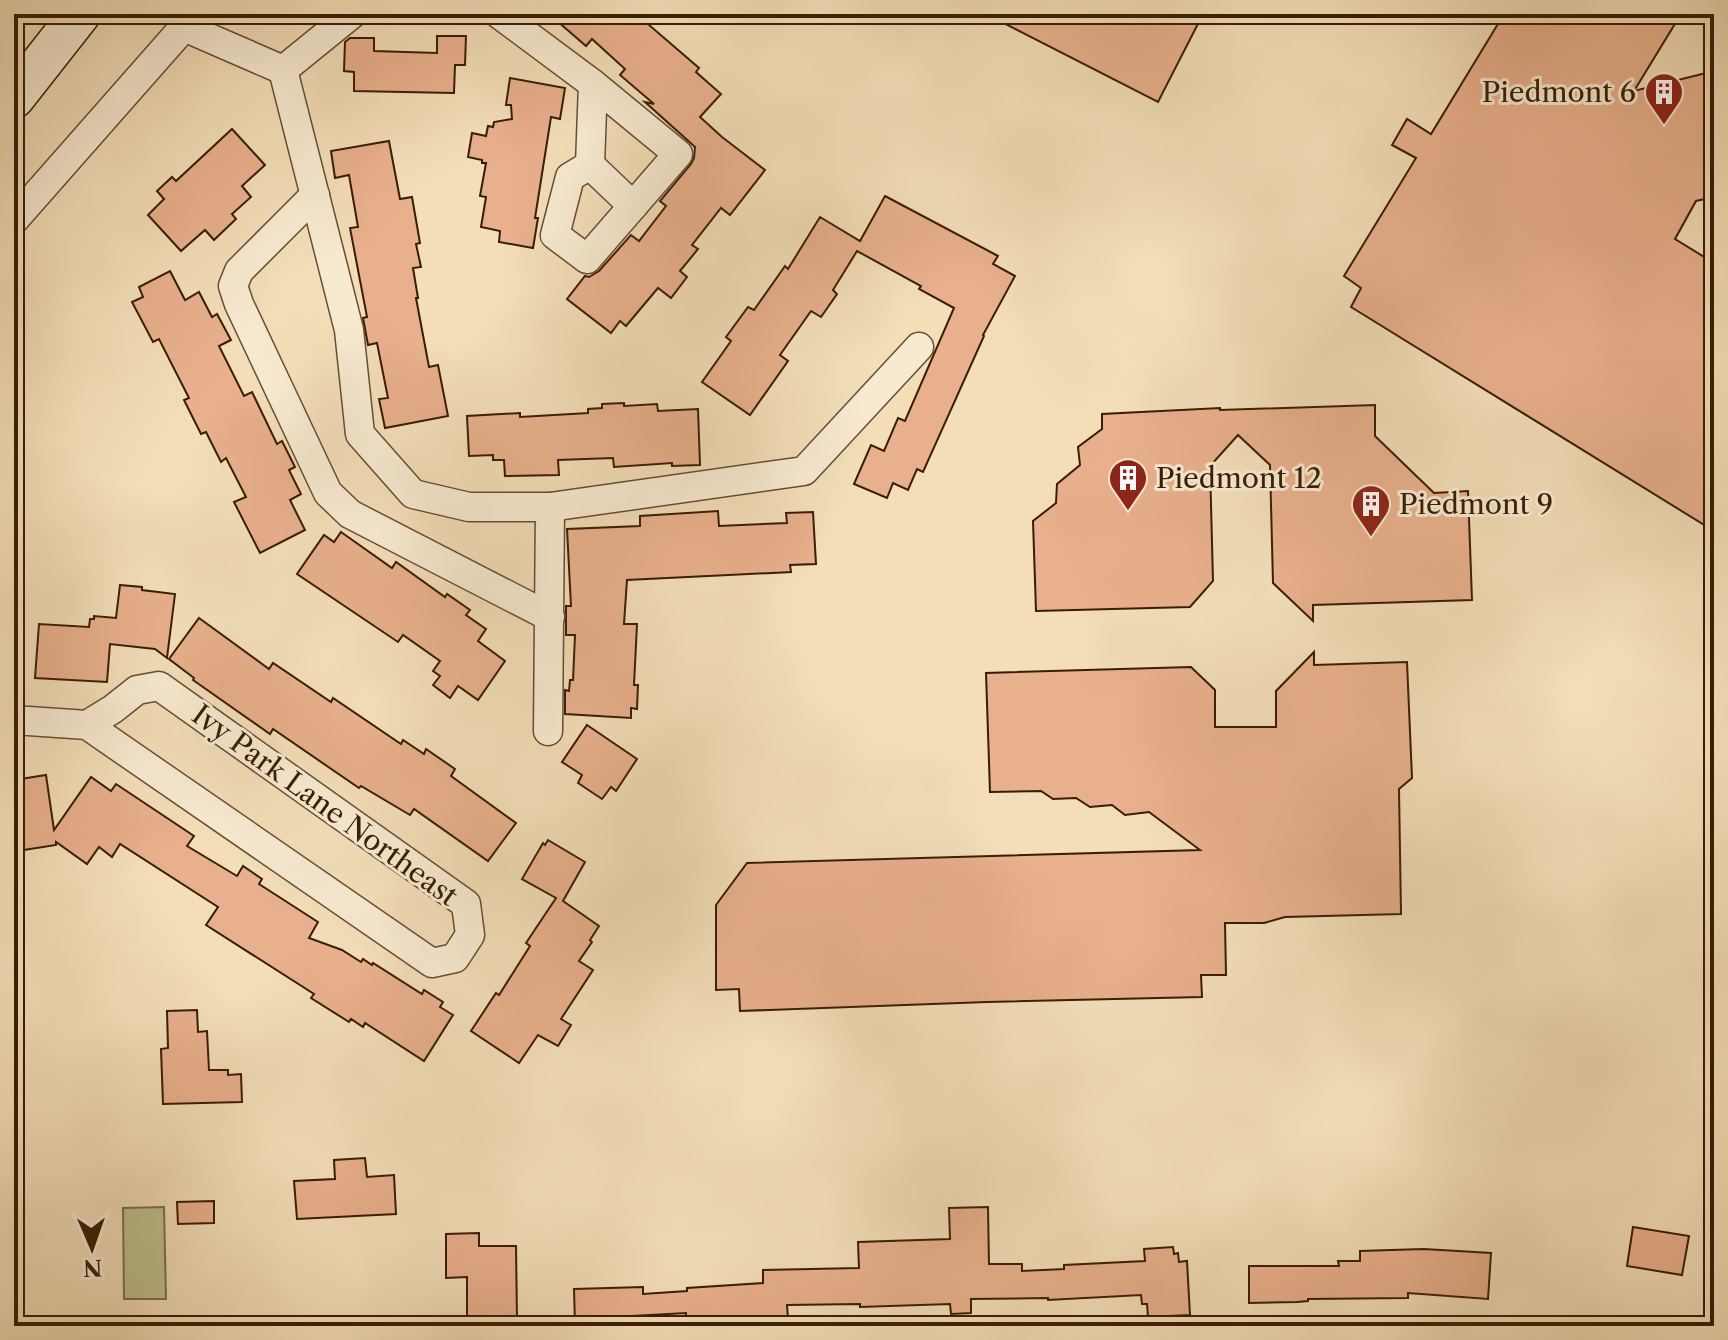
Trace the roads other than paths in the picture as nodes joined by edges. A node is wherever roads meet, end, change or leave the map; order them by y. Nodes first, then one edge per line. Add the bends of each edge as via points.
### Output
1 (80, 14) edge
2 (352, 14) edge
3 (499, 14) edge
4 (283, 70) junction
5 (593, 84) junction
6 (14, 98) edge
7 (590, 165) junction
8 (315, 195) junction
9 (633, 206) junction
10 (14, 220) edge
11 (919, 347) dead end
12 (407, 487) junction
13 (550, 507) junction
14 (387, 533) junction
15 (550, 617) junction
16 (14, 720) edge
17 (87, 725) junction
18 (548, 731) dead end

1 - 6 main road
2 - 4 street
3 - 5 street
4 - 8 street
4 - 10 street via 184,27
5 - 7 street
5 - 9 street via 678,154
7 - 9 street
7 - 9 street via 570,177 555,235 587,259
8 - 12 street via 349,330 360,434
8 - 14 street via 239,271 233,286 328,493 350,514
11 - 13 street via 804,471
12 - 13 street via 413,494 469,507
12 - 14 street
13 - 15 street
14 - 15 street
15 - 18 street
16 - 17 street
17 - 17 street, Ivy Park Lane Northeast via 432,963 455,958 470,935 466,904 159,686 137,690

